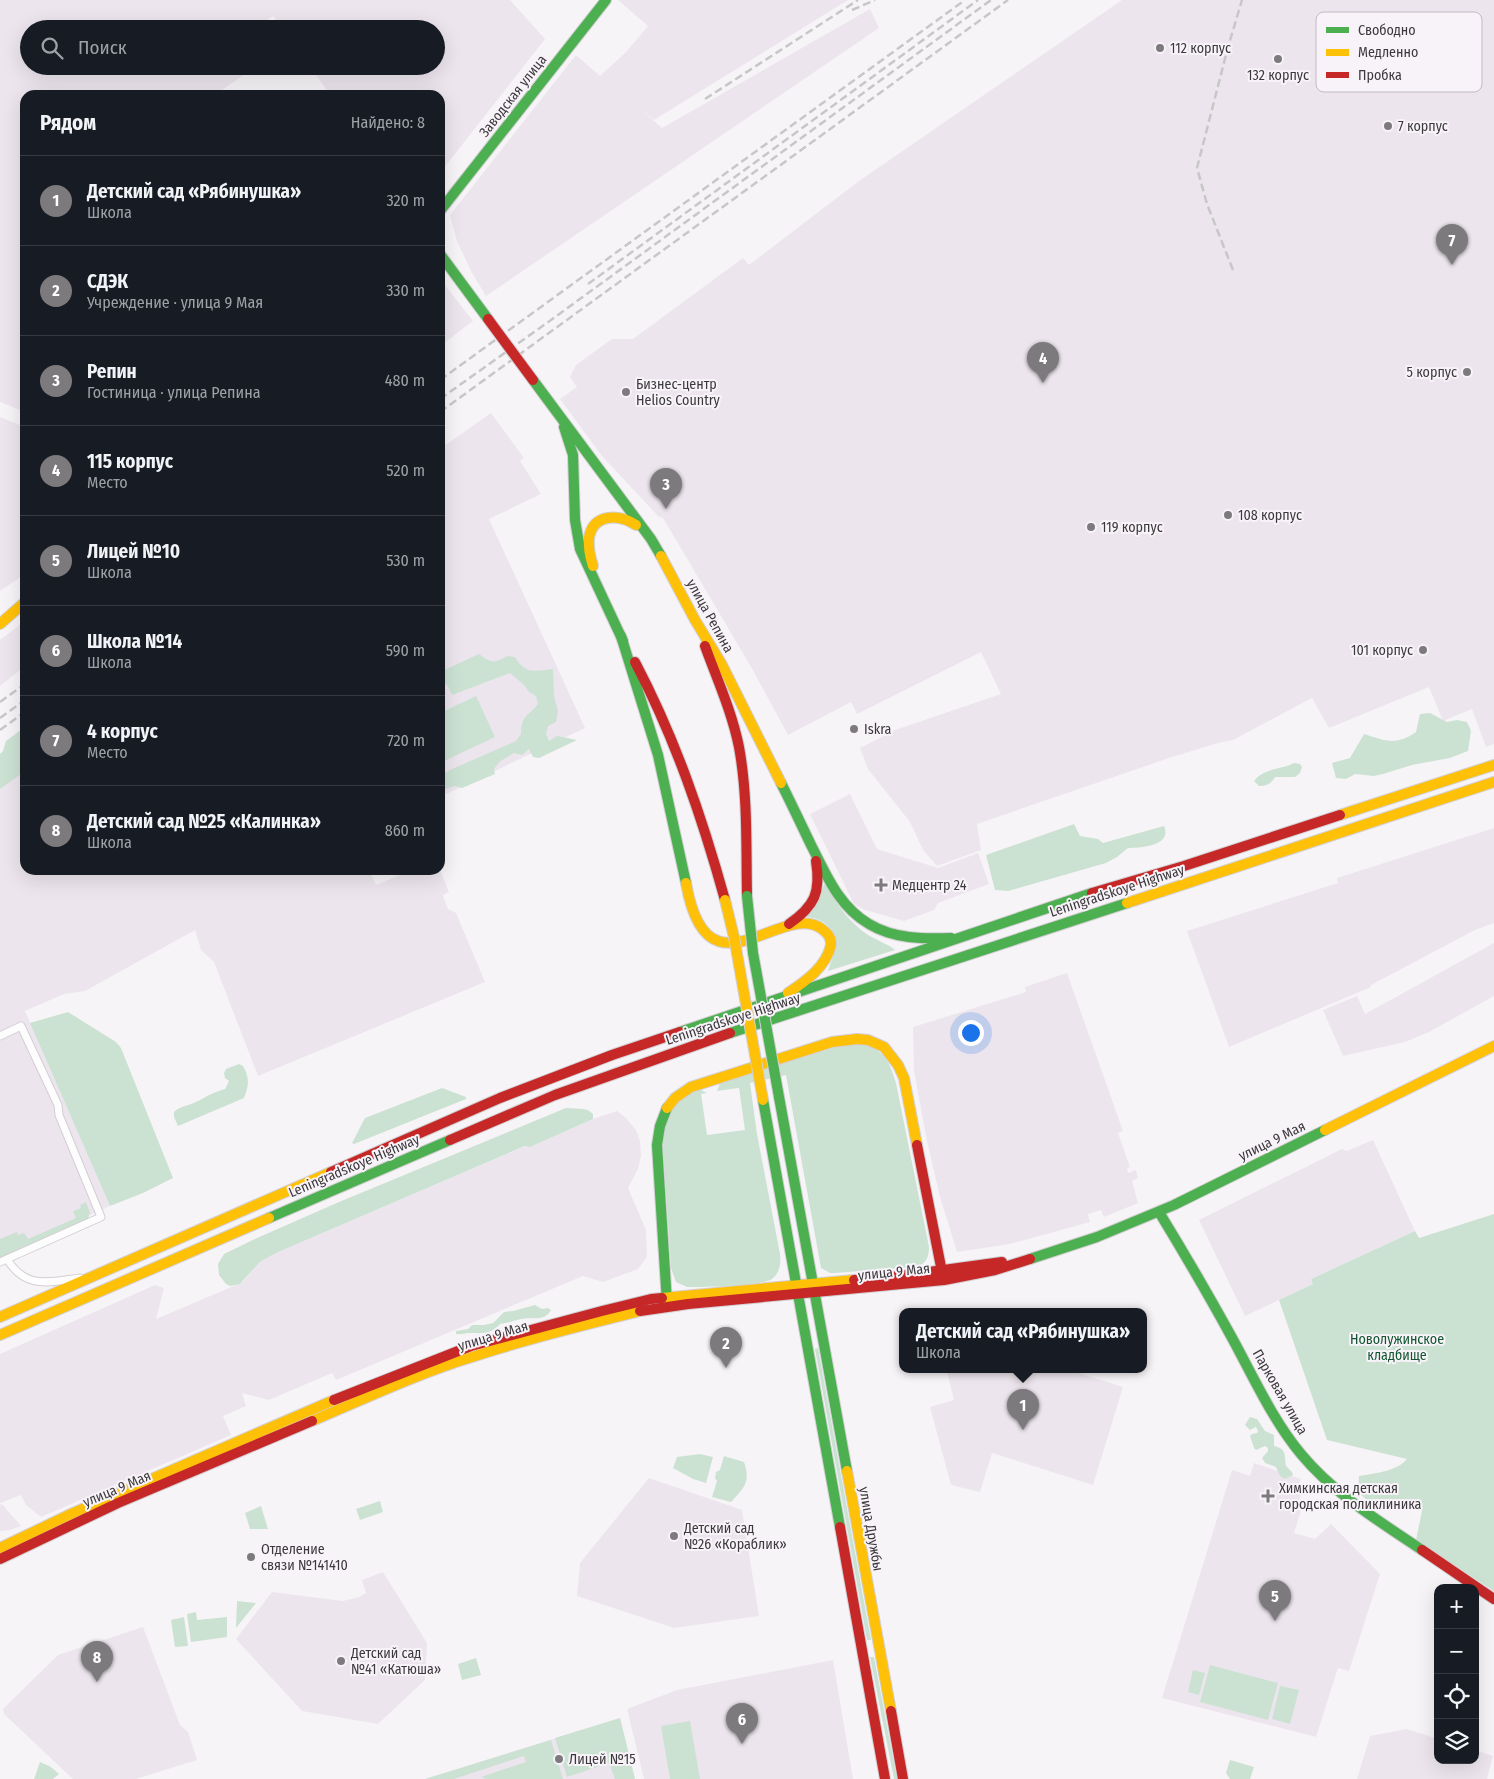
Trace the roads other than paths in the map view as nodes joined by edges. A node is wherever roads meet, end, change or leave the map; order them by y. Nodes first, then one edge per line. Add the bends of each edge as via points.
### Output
1 (606, 0) edge
2 (445, 206) edge
3 (445, 262) edge
4 (558, 415) junction
5 (648, 535) junction
6 (600, 593) junction
7 (20, 606) edge
8 (695, 620) junction
9 (0, 624) edge
10 (621, 636) junction
11 (1494, 766) edge
12 (1494, 782) edge
13 (814, 849) junction
14 (784, 928) junction
15 (966, 937) junction
16 (779, 1000) junction
17 (0, 1036) edge
18 (1494, 1046) edge
19 (1160, 1212) junction
20 (4, 1261) edge
21 (93, 1276) junction
22 (943, 1276) junction
23 (814, 1288) junction
24 (797, 1289) junction
25 (667, 1302) junction
26 (0, 1317) edge
27 (0, 1335) edge
28 (0, 1548) edge
29 (0, 1559) edge
30 (1494, 1599) edge
31 (885, 1779) edge
32 (903, 1779) edge

1 - 2 main road, Заводская улица
3 - 4 main road, улица Репина, bridge
4 - 5 main road, улица Репина
4 - 6 main road via 573,455 575,520 580,549
5 - 6 main road via 622,516 605,518 594,527 590,534 590,552
5 - 8 main road, улица Репина
6 - 10 main road
7 - 9 main road
8 - 13 main road, улица Репина via 721,663
8 - 23 main road, улица Дружбы, bridge via 732,718 739,747 753,953
10 - 14 main road via 642,697 668,793 694,916 701,928 723,942 749,941
10 - 24 main road, bridge via 670,732 695,795 725,900
11 - 15 main road, Leningradskoye Highway via 1090,894
12 - 27 main road, Leningradskoye Highway via 700,1043 555,1095
13 - 14 main road via 819,881 815,898 805,912
13 - 15 main road, улица Репина via 829,880 847,906 870,926 905,938
14 - 16 main road via 804,924 819,926 831,941 828,956 820,967
15 - 16 main road, Leningradskoye Highway
16 - 21 main road, Leningradskoye Highway via 612,1055 500,1098
17 - 20 street via 21,1026 58,1105 58,1115 101,1217
18 - 19 main road, улица 9 Мая
19 - 22 main road, улица 9 Мая via 1097,1237 995,1270
19 - 30 main road, Парковая улица via 1263,1395 1301,1454 1358,1507
20 - 21 street via 17,1274 32,1281
21 - 26 main road, Leningradskoye Highway
22 - 23 main road, улица 9 Мая
22 - 25 main road via 904,1078 897,1062 879,1043 852,1038 690,1087 670,1102 660,1122 657,1145
23 - 24 main road, улица 9 Мая
23 - 32 main road, улица Дружбы
24 - 25 main road, улица 9 Мая
24 - 31 main road
25 - 28 main road, улица 9 Мая via 633,1303 471,1346 332,1400
25 - 29 main road, улица 9 Мая via 474,1356 418,1376 94,1514

